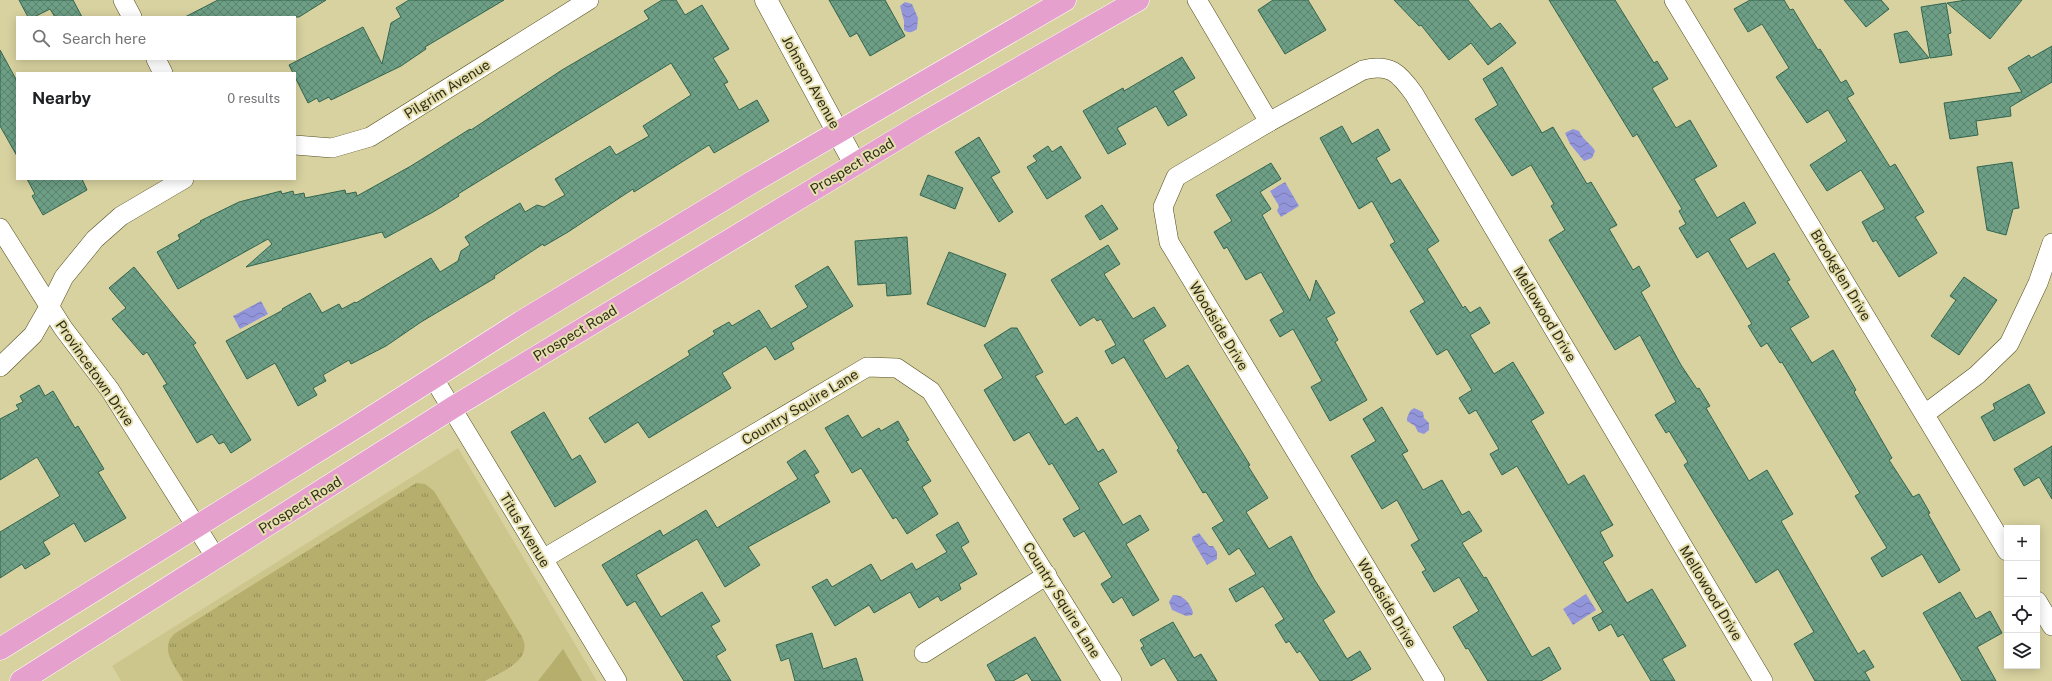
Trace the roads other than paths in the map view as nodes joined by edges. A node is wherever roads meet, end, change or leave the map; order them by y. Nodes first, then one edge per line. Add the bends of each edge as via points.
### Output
1 (589, 0) edge
2 (766, 0) edge
3 (1065, 0) edge
4 (1138, 0) edge
5 (1197, 0) edge
6 (1674, 0) edge
7 (156, 60) edge
8 (162, 72) edge
9 (1269, 122) junction
10 (838, 132) junction
11 (296, 145) edge
12 (855, 164) junction
13 (182, 180) edge
14 (0, 228) edge
15 (2052, 243) edge
16 (49, 307) junction
17 (0, 368) edge
18 (434, 378) junction
19 (452, 408) junction
20 (1925, 414) junction
21 (196, 527) junction
22 (2004, 546) edge
23 (216, 558) junction
24 (543, 559) junction
25 (1047, 575) junction
26 (2040, 605) edge
27 (2051, 620) edge
28 (0, 649) edge
29 (924, 653) dead end
30 (20, 681) edge
31 (617, 681) edge
32 (1112, 681) edge
33 (1434, 681) edge
34 (1764, 681) edge

1 - 11 street, Pilgrim Avenue via 370,137 332,148
2 - 10 street, Johnson Avenue
3 - 10 main road
4 - 12 main road, Prospect Road
5 - 9 street
6 - 20 street, Brookglen Drive
7 - 8 street
9 - 33 street, Woodside Drive via 1176,177 1163,207 1169,242
9 - 34 street, Mellowood Drive via 1363,70 1378,66 1393,71 1405,82
10 - 12 street, Johnson Avenue
10 - 18 main road via 574,290
12 - 19 main road, Prospect Road
13 - 16 street via 121,216 95,239 64,277
14 - 16 street, Provincetown Drive
15 - 20 street via 2038,283 2009,344 1977,375
16 - 17 street via 33,335
16 - 21 street, Provincetown Drive via 110,390
18 - 19 street, Titus Avenue
18 - 21 main road
19 - 23 main road, Prospect Road
19 - 24 street, Titus Avenue
20 - 22 street, Brookglen Drive
21 - 23 street, Provincetown Drive
21 - 28 main road
23 - 30 main road, Prospect Road
24 - 25 street, Country Squire Lane via 867,367 897,368 931,390
24 - 31 street, Titus Avenue
25 - 29 street
25 - 32 street, Country Squire Lane
26 - 27 street

